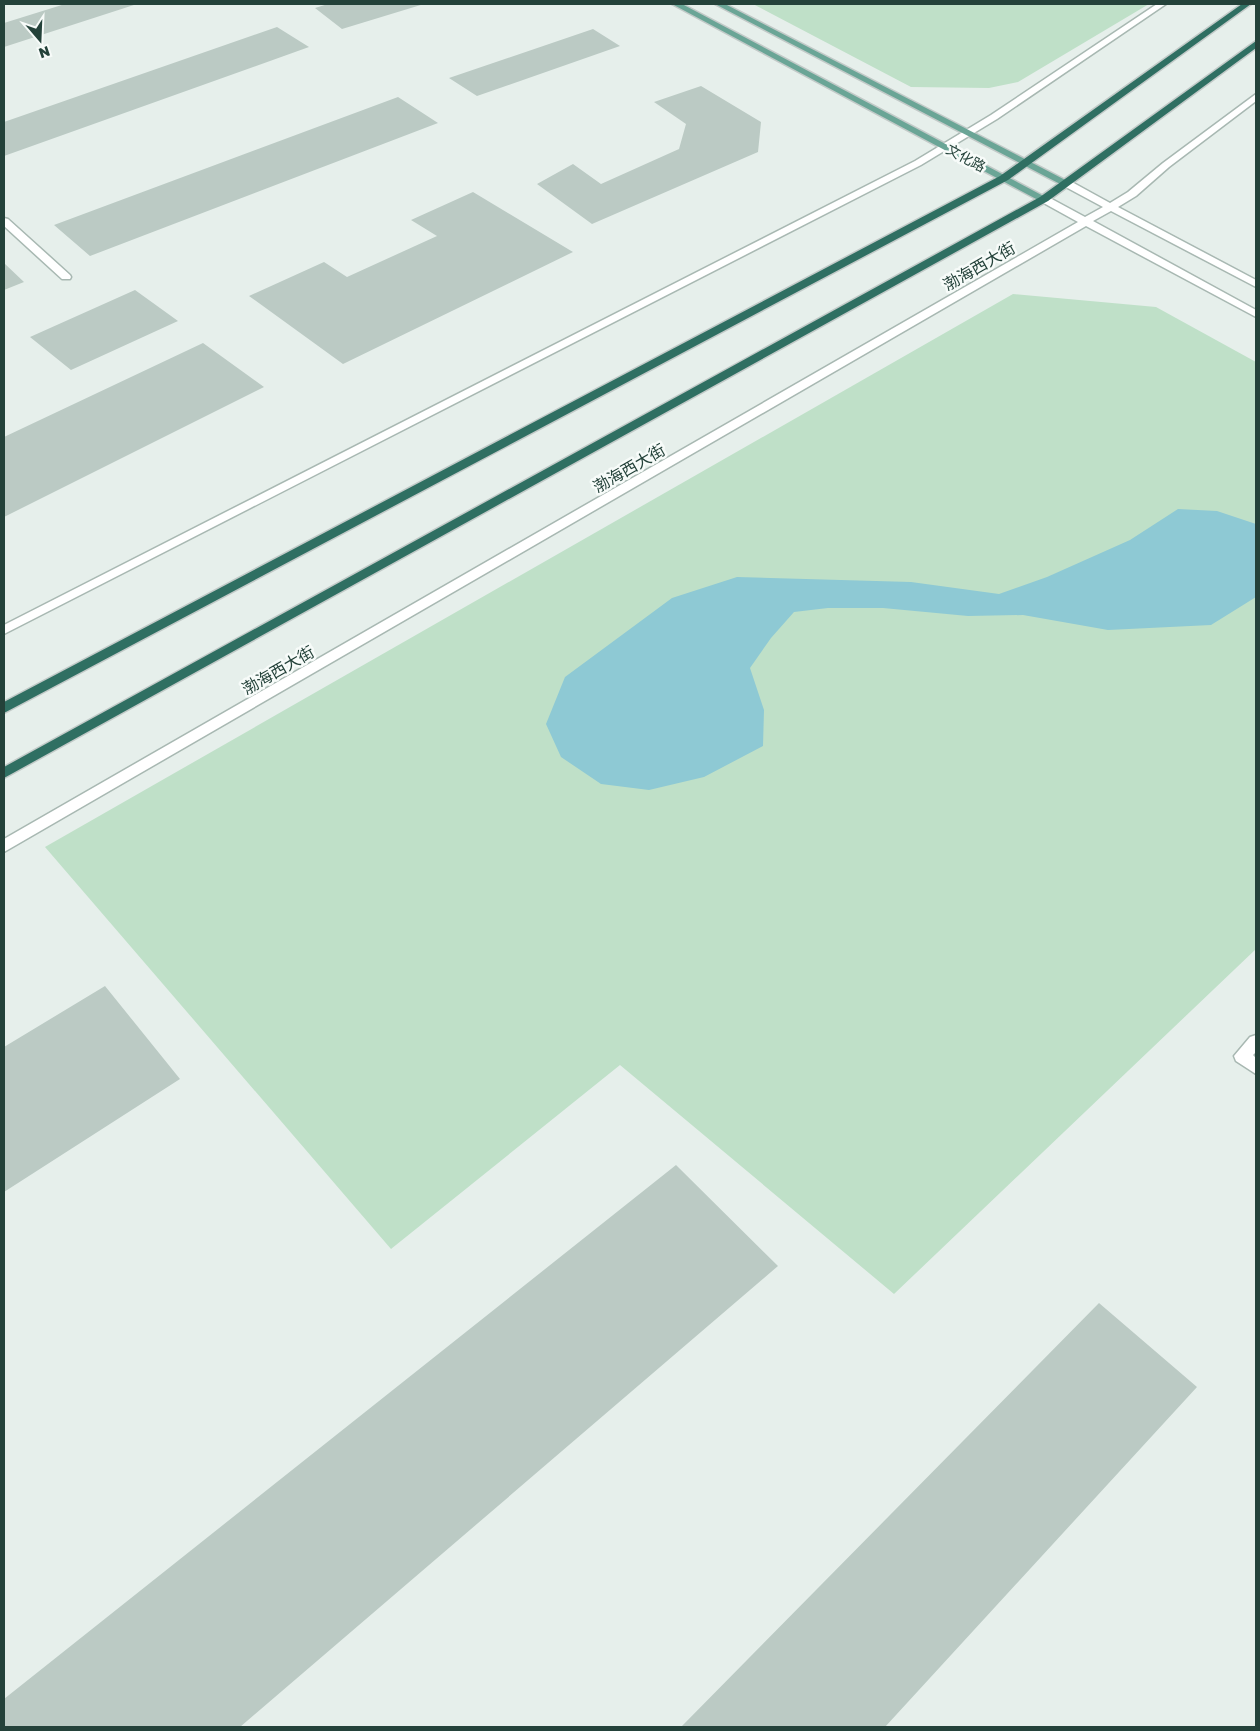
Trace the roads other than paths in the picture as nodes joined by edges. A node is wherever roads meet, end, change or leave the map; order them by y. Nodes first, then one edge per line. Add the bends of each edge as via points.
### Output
1 (676, 4) edge
2 (719, 4) edge
3 (1162, 4) edge
4 (1247, 4) edge
5 (1256, 44) edge
6 (1256, 97) edge
7 (968, 132) junction
8 (945, 147) junction
9 (1026, 162) junction
10 (1004, 178) junction
11 (1066, 183) junction
12 (1044, 199) junction
13 (1110, 207) junction
14 (4, 221) edge
15 (1086, 221) junction
16 (66, 277) dead end
17 (1256, 284) edge
18 (1256, 314) edge
19 (4, 630) edge
20 (4, 708) edge
21 (4, 773) edge
22 (4, 846) edge
23 (1256, 1042) edge
24 (1256, 1067) edge

1 - 8 main road, 文化路
2 - 7 main road, 文化路
3 - 7 street
4 - 9 highway
5 - 11 highway, 渤海西大街
6 - 13 street, 渤海西大街 via 1132,194
7 - 8 street
7 - 9 main road, 文化路
8 - 10 main road, 文化路
8 - 19 street
9 - 10 highway
9 - 11 main road, 文化路
10 - 12 main road, 文化路
10 - 20 highway
11 - 12 highway, 渤海西大街
11 - 13 street, 文化路
12 - 15 street, 文化路
12 - 21 highway, 渤海西大街
13 - 15 street, 渤海西大街
13 - 17 street, 文化路
14 - 16 street
15 - 18 street, 文化路
15 - 22 street, 渤海西大街
23 - 24 street via 1242,1056

